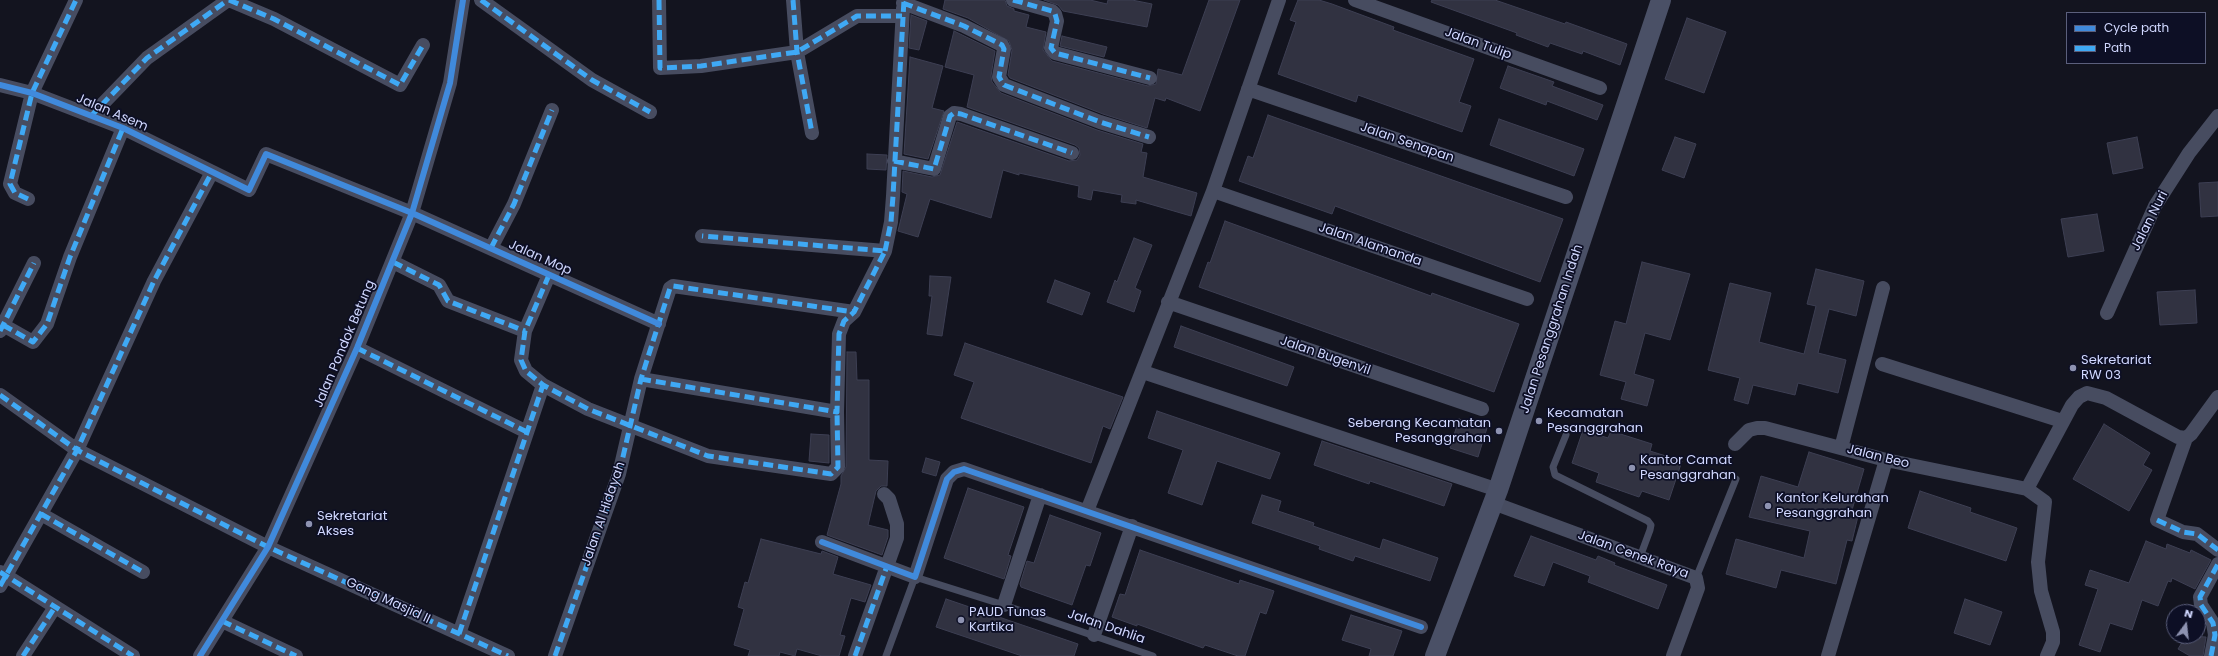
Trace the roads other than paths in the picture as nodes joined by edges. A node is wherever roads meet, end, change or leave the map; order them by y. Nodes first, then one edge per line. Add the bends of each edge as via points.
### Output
1 (76, 0) edge
2 (228, 0) edge
3 (463, 0) edge
4 (481, 0) edge
5 (659, 0) edge
6 (793, 0) edge
7 (1013, 0) edge
8 (1280, 0) edge
9 (1355, 0) edge
10 (1661, 0) edge
11 (903, 7) edge
12 (423, 45) dead end
13 (797, 52) junction
14 (1150, 78) dead end
15 (0, 85) edge
16 (1600, 88) dead end
17 (1248, 89) junction
18 (32, 93) junction
19 (552, 110) dead end
20 (650, 112) dead end
21 (91, 116) junction
22 (2218, 116) edge
23 (123, 128) junction
24 (812, 133) dead end
25 (1149, 137) dead end
26 (1072, 152) dead end
27 (894, 161) junction
28 (212, 172) junction
29 (1213, 191) junction
30 (1566, 197) dead end
31 (28, 199) dead end
32 (412, 213) junction
33 (702, 236) dead end
34 (491, 248) junction
35 (885, 251) junction
36 (393, 262) junction
37 (34, 263) dead end
38 (550, 275) junction
39 (1883, 288) dead end
40 (1527, 299) dead end
41 (1168, 302) junction
42 (854, 312) junction
43 (2107, 313) dead end
44 (659, 324) junction
45 (2, 328) edge
46 (525, 331) junction
47 (357, 348) junction
48 (1882, 364) dead end
49 (1143, 372) junction
50 (640, 379) junction
51 (543, 385) junction
52 (0, 395) edge
53 (2218, 397) edge
54 (1482, 409) dead end
55 (837, 412) junction
56 (2062, 421) junction
57 (630, 426) junction
58 (527, 432) junction
59 (1566, 435) dead end
60 (2186, 438) junction
61 (1735, 444) dead end
62 (1841, 448) junction
63 (77, 450) junction
64 (1886, 460) junction
65 (1736, 479) dead end
66 (2027, 489) junction
67 (884, 494) dead end
68 (1040, 495) junction
69 (1496, 497) junction
70 (1087, 511) junction
71 (41, 514) junction
72 (1132, 526) junction
73 (822, 542) dead end
74 (268, 547) junction
75 (2218, 550) edge
76 (1640, 557) junction
77 (2218, 564) edge
78 (887, 566) junction
79 (143, 572) dead end
80 (915, 577) junction
81 (2, 578) edge
82 (1696, 578) junction
83 (1004, 605) junction
84 (55, 607) junction
85 (222, 621) junction
86 (1421, 627) dead end
87 (459, 634) junction
88 (1094, 635) junction
89 (23, 656) edge
90 (133, 656) edge
91 (200, 656) edge
92 (296, 656) edge
93 (508, 656) edge
94 (555, 656) edge
95 (855, 656) edge
96 (886, 656) edge
97 (1153, 656) edge
98 (1435, 656) edge
99 (1673, 656) edge
100 (1828, 656) edge
101 (2047, 656) edge
102 (2210, 656) edge

1 - 18 street
2 - 12 street via 274,19 400,86
2 - 21 street via 148,58
3 - 32 street, Jalan Pondok Betung via 450,83
4 - 20 street via 592,80
5 - 13 street via 660,68 701,66
6 - 13 street
7 - 14 street via 1055,14 1057,22 1051,48 1055,53
8 - 17 street
9 - 16 street, Jalan Tulip
10 - 69 street, Jalan Pesanggrahan Indah
11 - 13 street via 857,16
11 - 25 street via 964,26 1002,45 1004,49 999,76 1004,86 1100,122
11 - 27 street
13 - 24 street
15 - 18 street, Jalan Asem
17 - 29 street
17 - 30 street, Jalan Senapan
18 - 21 street, Jalan Asem
18 - 31 street via 10,184 15,193
19 - 34 street via 514,204
21 - 23 street, Jalan Asem
22 - 43 street, Jalan Nuri via 2189,153 2155,206
23 - 28 street, Jalan Asem
23 - 45 street via 65,270 47,324 33,342
26 - 27 street via 954,113 950,116 934,170
27 - 35 street via 891,222
28 - 32 street, Jalan Asem via 249,190 266,154
28 - 63 street via 154,281
29 - 40 street, Jalan Alamanda
29 - 41 street
32 - 34 street, Jalan Mop
32 - 36 street, Jalan Pondok Betung
33 - 35 street
34 - 38 street, Jalan Mop
35 - 42 street
36 - 46 street via 439,285 448,301
36 - 47 street, Jalan Pondok Betung
37 - 45 street
38 - 44 street, Jalan Mop
38 - 46 street
39 - 62 street
41 - 49 street
41 - 54 street, Jalan Bugenvil
42 - 44 street via 673,286 667,292
42 - 55 street via 844,321 838,334
44 - 50 street, Jalan Al Hidayah
46 - 51 street via 521,360 526,371
47 - 58 street
47 - 74 street, Jalan Pondok Betung
48 - 56 street
49 - 69 street, Jalan Cenek Raya
49 - 70 street
50 - 55 street
50 - 57 street, Jalan Al Hidayah
51 - 57 street via 588,409
51 - 58 street
52 - 63 street, Gang Masjid II
53 - 60 street
55 - 57 street via 838,467 831,474 708,456
56 - 60 street via 2079,397 2087,393 2095,394 2178,437
56 - 66 street
57 - 94 street, Jalan Al Hidayah via 619,474
58 - 87 street
59 - 76 lane via 1553,467 1555,475 1648,521 1651,525 1650,530
60 - 75 street via 2157,520 2183,532 2197,534
61 - 62 street, Jalan Beo via 1749,430 1765,428
62 - 64 street, Jalan Beo
63 - 71 street
63 - 74 street, Gang Masjid II
64 - 66 street, Jalan Beo
64 - 100 street
65 - 82 lane
66 - 101 street, Jalan Beo via 2046,502 2038,562 2041,591 2053,632 2053,642
67 - 78 street via 892,506 898,531
68 - 70 street
68 - 80 street via 964,469 954,472 947,479
68 - 83 street
69 - 76 street, Jalan Cenek Raya
69 - 98 street, Jalan Pesanggrahan Indah
70 - 72 street
71 - 79 street
71 - 81 street
72 - 86 street
72 - 88 street
73 - 78 street
74 - 85 street, Jalan Pondok Betung
74 - 87 street, Gang Masjid II
76 - 82 street, Jalan Cenek Raya
77 - 102 street via 2200,597 2201,605 2213,623 2215,635
78 - 80 street
78 - 95 street
80 - 83 lane, Jalan Dahlia
80 - 96 lane
81 - 84 street
82 - 99 street, Jalan Cenek Raya via 1698,588
83 - 88 lane, Jalan Dahlia
84 - 89 street
84 - 90 street
85 - 91 street, Jalan Pondok Betung
85 - 92 street
87 - 93 street, Gang Masjid II
88 - 97 lane, Jalan Dahlia

